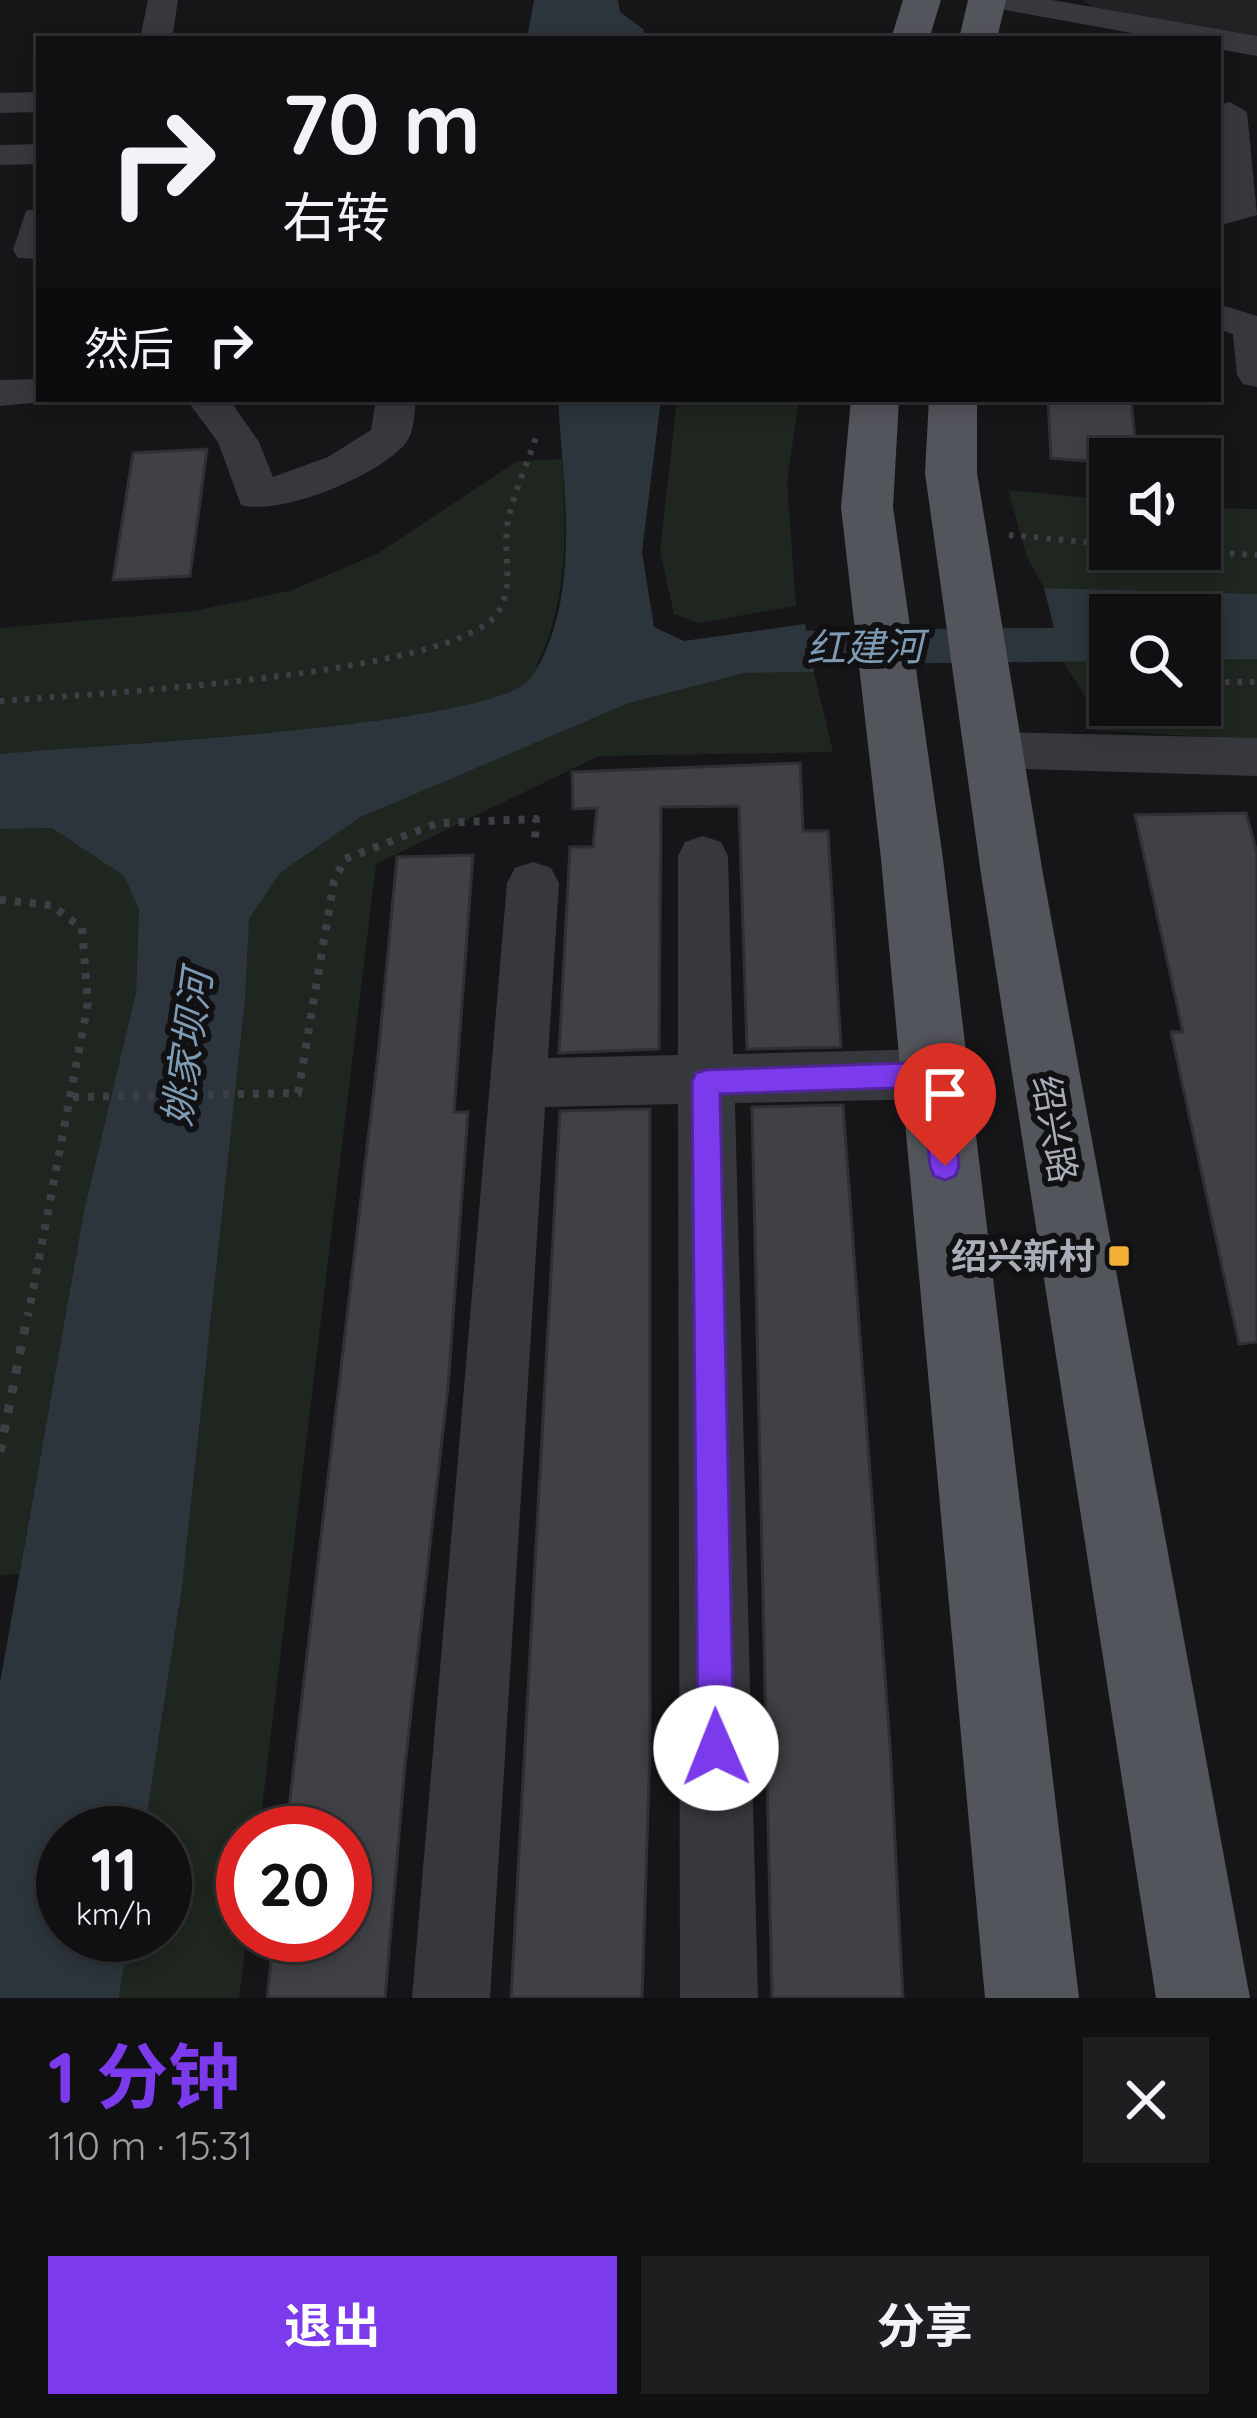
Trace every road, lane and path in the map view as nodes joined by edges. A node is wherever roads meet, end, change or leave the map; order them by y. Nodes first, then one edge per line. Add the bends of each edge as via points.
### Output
1 (163, 0) edge
2 (922, 0) edge
3 (987, 0) edge
4 (1000, 0) edge
5 (157, 36) edge
6 (911, 36) edge
7 (979, 36) edge
8 (1201, 36) edge
9 (1221, 40) edge
10 (1257, 46) edge
11 (36, 102) edge
12 (0, 103) edge
13 (1235, 111) edge
14 (36, 119) edge
15 (0, 120) edge
16 (36, 154) edge
17 (0, 155) edge
18 (1239, 215) edge
19 (1221, 317) edge
20 (1257, 375) edge
21 (36, 392) edge
22 (0, 393) edge
23 (209, 402) edge
24 (396, 402) edge
25 (874, 402) edge
26 (953, 402) edge
27 (537, 434) dead end
28 (960, 531) junction
29 (1089, 542) edge
30 (1221, 553) edge
31 (1257, 555) edge
32 (1221, 682) edge
33 (1257, 682) edge
34 (0, 701) edge
35 (992, 750) junction
36 (1257, 757) edge
37 (703, 856) dead end
38 (533, 883) joint
39 (0, 900) edge
40 (935, 1074) junction
41 (706, 1082) junction
42 (518, 1083) junction
43 (74, 1097) junction
44 (3, 1416) edge
45 (0, 1452) edge
46 (451, 1998) edge
47 (719, 1998) edge
48 (1032, 1998) edge
49 (1203, 1998) edge

1 - 5 street
2 - 6 main road
3 - 7 main road
4 - 8 street
9 - 10 street
11 - 12 street
13 - 18 street
14 - 15 street
16 - 17 street
19 - 20 street via 1251,327
21 - 22 street
23 - 24 street via 248,456 256,495 307,485 361,459 390,436
25 - 40 main road via 867,507
26 - 28 main road, 绍兴路
27 - 34 path via 507,526 512,579 487,627 445,650
28 - 29 path
28 - 35 main road, 绍兴路
30 - 31 path
32 - 33 path
35 - 36 street
35 - 49 main road, 绍兴路
37 - 41 street
38 - 42 street
38 - 43 path via 536,819 438,823 345,860 334,880 298,1093
39 - 43 path via 51,905 82,928 88,1003
40 - 41 street
40 - 48 main road
41 - 42 street
41 - 47 street
42 - 46 street
43 - 44 path
44 - 45 path

